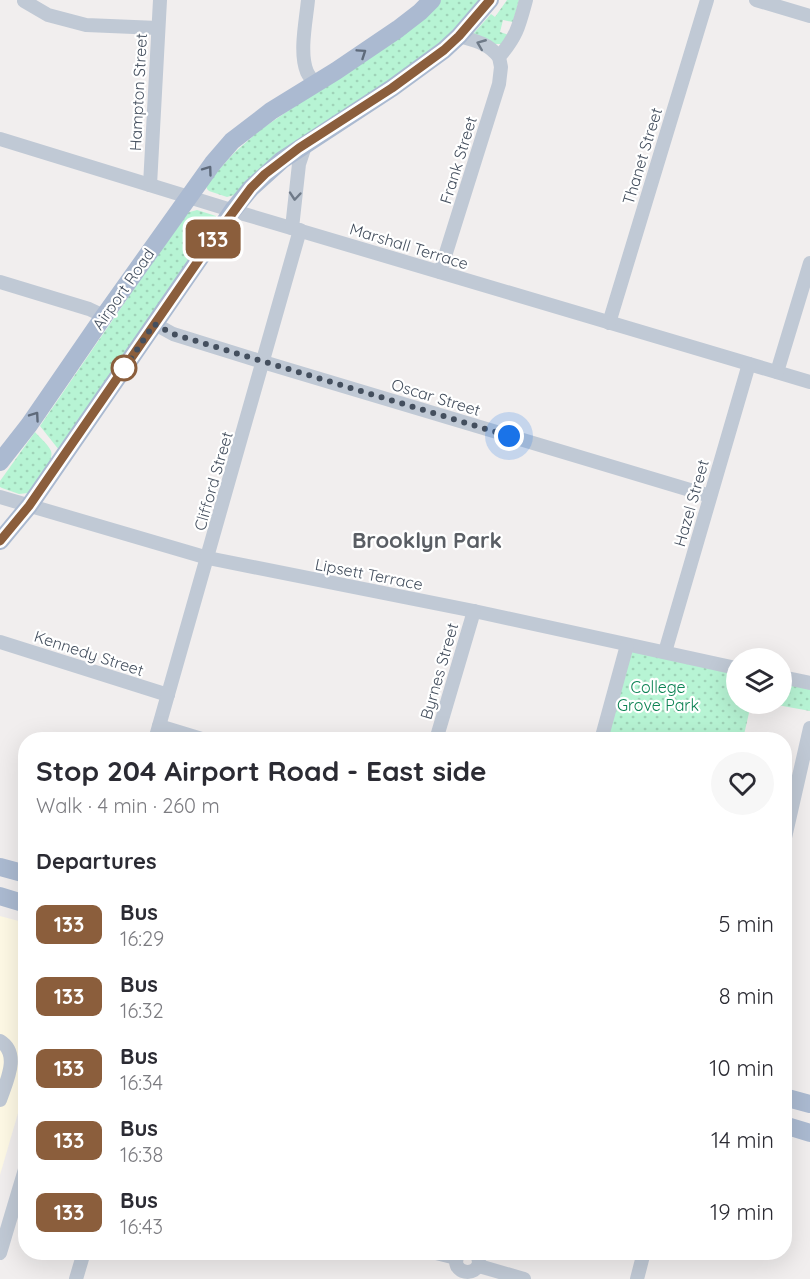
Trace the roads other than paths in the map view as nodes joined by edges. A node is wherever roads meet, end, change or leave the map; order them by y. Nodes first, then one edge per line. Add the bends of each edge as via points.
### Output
1 (160, 0) edge
2 (308, 0) edge
3 (432, 0) edge
4 (490, 0) edge
5 (526, 0) edge
6 (706, 0) edge
7 (756, 0) edge
8 (24, 1) edge
9 (810, 16) edge
10 (158, 28) junction
11 (459, 36) junction
12 (500, 57) junction
13 (315, 84) junction
14 (0, 139) edge
15 (306, 144) junction
16 (150, 185) junction
17 (188, 197) junction
18 (233, 210) junction
19 (296, 229) junction
20 (810, 263) edge
21 (440, 272) junction
22 (0, 282) edge
23 (104, 316) junction
24 (609, 322) junction
25 (154, 324) junction
26 (263, 362) junction
27 (749, 364) junction
28 (777, 372) junction
29 (810, 382) edge
30 (0, 462) edge
31 (710, 496) junction
32 (0, 497) edge
33 (29, 506) junction
34 (0, 541) edge
35 (208, 558) junction
36 (474, 611) junction
37 (0, 642) edge
38 (627, 645) junction
39 (665, 652) junction
40 (726, 666) edge
41 (792, 679) edge
42 (810, 683) edge
43 (168, 695) junction
44 (810, 728) edge
45 (157, 732) edge
46 (438, 732) edge
47 (603, 732) edge
48 (792, 807) edge
49 (0, 867) edge
50 (18, 872) edge
51 (0, 896) edge
52 (18, 901) edge
53 (0, 1041) edge
54 (792, 1099) edge
55 (0, 1100) edge
56 (810, 1104) edge
57 (792, 1127) edge
58 (810, 1133) edge
59 (18, 1193) edge
60 (0, 1253) edge
61 (82, 1260) edge
62 (457, 1260) edge
63 (477, 1260) edge
64 (479, 1260) edge
65 (642, 1260) edge
66 (463, 1276) edge
67 (76, 1279) edge
68 (524, 1279) edge
69 (637, 1279) edge

1 - 10 street, Hampton Street
2 - 13 street via 305,65
13 -> 3 main road, Airport Road via 398,29
4 - 11 main road
5 - 12 street via 517,32
6 - 24 street, Thanet Street
7 - 9 street
8 - 10 street via 48,15 86,25
10 - 16 street, Hampton Street
12 -> 11 street via 485,44
11 - 15 main road via 417,71
12 - 21 street, Frank Street via 499,84
17 -> 13 main road, Airport Road via 232,141
14 - 16 street, Marshall Terrace
15 - 18 main road via 265,174
15 -> 19 street, Clifford Street via 299,165
16 - 17 street, Marshall Terrace
17 - 18 street, Marshall Terrace
17 - 23 main road, Airport Road
18 - 19 street, Marshall Terrace
18 - 25 main road
19 - 21 street, Marshall Terrace
19 - 26 street, Clifford Street
20 - 28 street
21 - 24 street, Marshall Terrace
22 - 23 street
30 -> 23 main road, Airport Road
24 - 27 street, Marshall Terrace
25 - 26 street, Oscar Street via 173,334
25 - 33 main road
26 - 31 street, Oscar Street
26 - 35 street, Clifford Street
27 - 28 street, Marshall Terrace
27 - 31 street, Hazel Street
28 - 29 street, Marshall Terrace
31 - 39 street, Hazel Street
32 - 33 street, Lipsett Terrace
33 - 34 main road
33 - 35 street, Lipsett Terrace
35 - 36 street, Lipsett Terrace
35 - 43 street, Clifford Street
36 - 38 street, Lipsett Terrace
36 - 46 street, Byrnes Street
37 - 43 street, Kennedy Street
38 - 39 street, Lipsett Terrace
38 - 47 street
39 - 40 street, Lipsett Terrace
41 - 42 street
43 - 45 street, Clifford Street
44 - 48 street
49 - 50 main road
51 - 52 main road
53 - 55 street via 10,1052 11,1063
54 - 56 main road
57 - 58 main road
59 - 60 street
61 - 67 street
62 - 66 street
63 - 66 street via 476,1269
64 - 68 street
65 - 69 street

